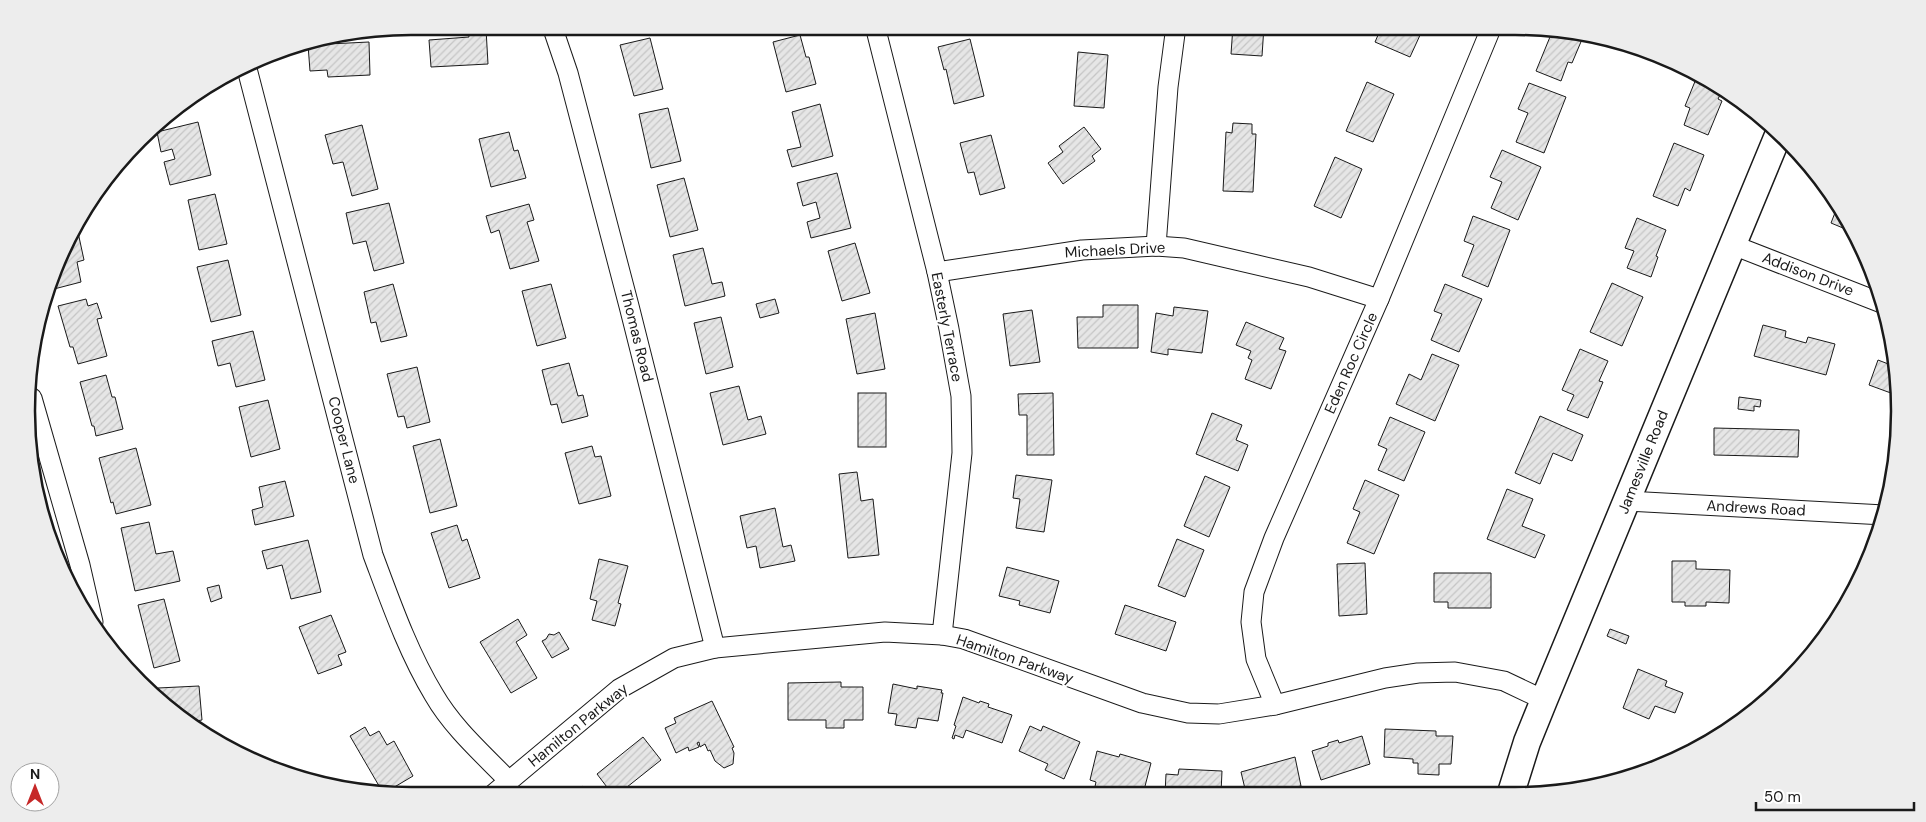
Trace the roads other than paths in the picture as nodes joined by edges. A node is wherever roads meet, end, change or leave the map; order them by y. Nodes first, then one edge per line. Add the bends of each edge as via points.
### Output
1 (555, 35) edge
2 (877, 35) edge
3 (1175, 35) edge
4 (1488, 35) edge
5 (248, 73) edge
6 (1777, 141) edge
7 (1733, 245) junction
8 (1156, 246) junction
9 (936, 272) junction
10 (1379, 299) junction
11 (1874, 300) edge
12 (35, 409) edge
13 (1627, 501) junction
14 (1876, 515) edge
15 (89, 606) edge
16 (942, 635) junction
17 (715, 648) junction
18 (1544, 700) junction
19 (1275, 705) junction
20 (509, 781) junction
21 (502, 787) edge
22 (1513, 787) edge

1 - 17 street, Thomas Road via 627,297
2 - 9 street, Easterly Terrace
3 - 8 street
4 - 10 street, Eden Roc Circle
5 - 20 street, Cooper Lane via 373,555 400,628 434,696 459,730
6 - 7 street, Jamesville Road
7 - 11 street, Addison Drive
7 - 13 street, Jamesville Road
8 - 9 street, Michaels Drive via 1082,250
8 - 10 street, Michaels Drive via 1184,248 1309,277
9 - 16 street, Easterly Terrace via 961,396 962,443
10 - 19 street, Eden Roc Circle via 1274,538 1254,592 1251,622 1256,659
12 - 15 street
13 - 14 street, Andrews Road
13 - 18 street, Jamesville Road
16 - 17 street, Hamilton Parkway via 885,632
16 - 19 street, Hamilton Parkway via 964,639 1142,703 1188,713 1219,714
17 - 20 street, Hamilton Parkway via 674,658 619,689
18 - 19 street, Hamilton Parkway via 1504,681 1455,672 1385,678
18 - 22 street, Jamesville Road
20 - 21 street, Hamilton Parkway

